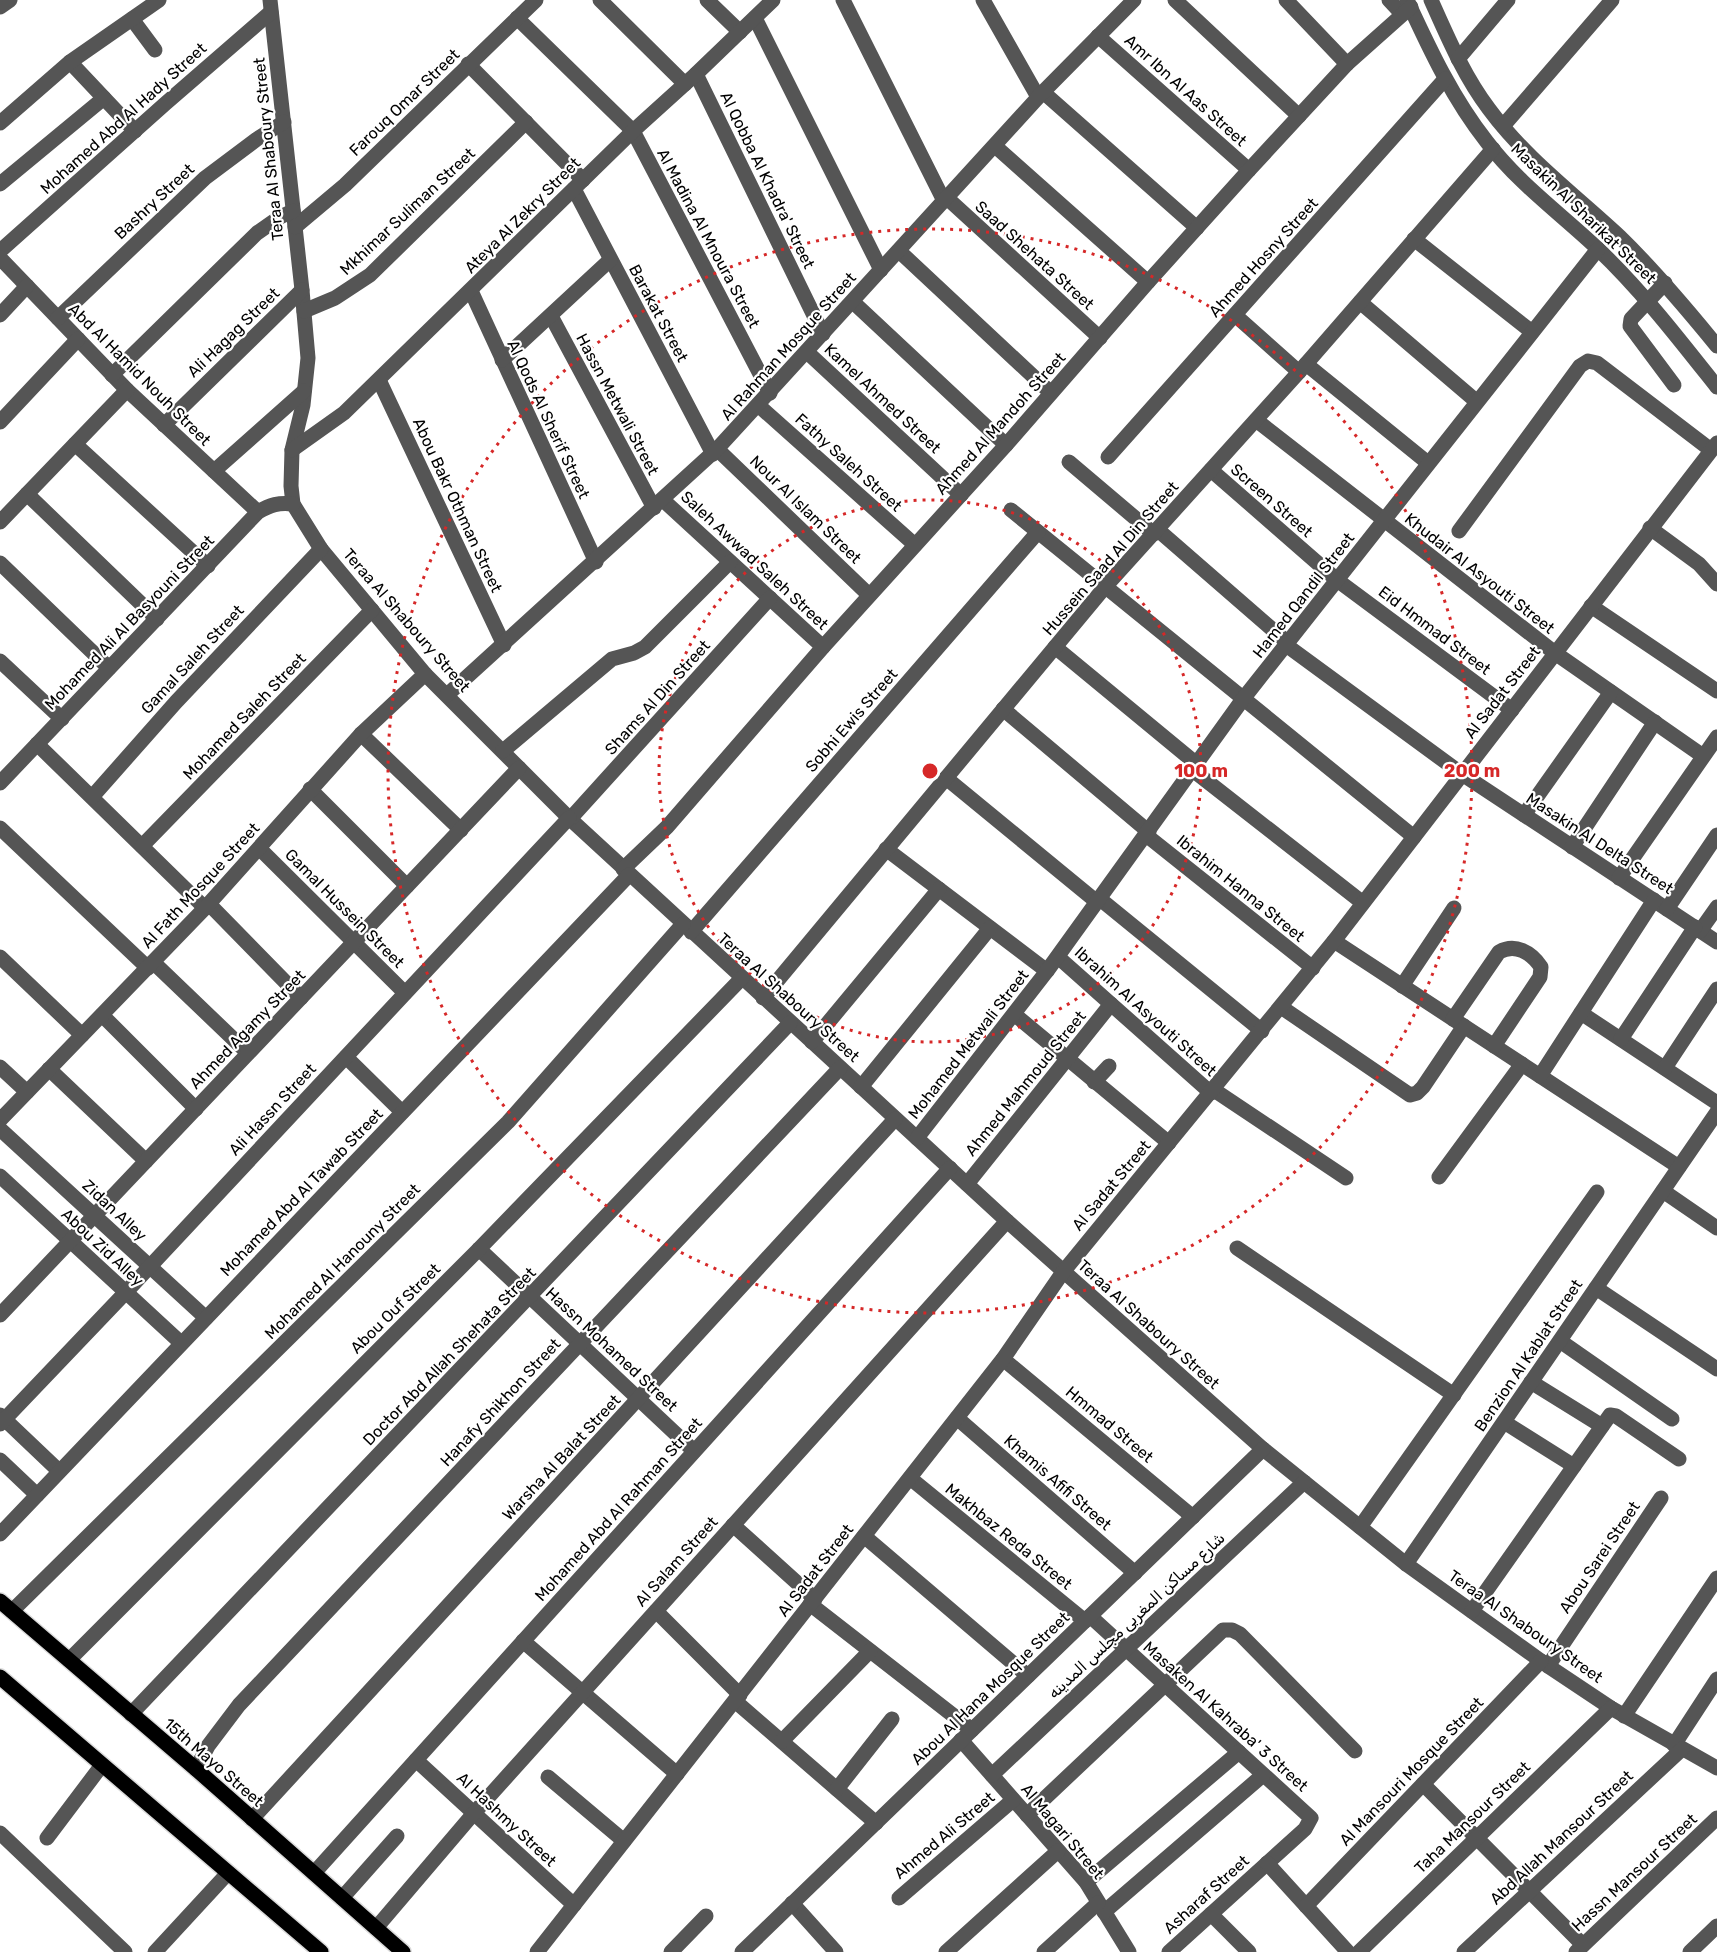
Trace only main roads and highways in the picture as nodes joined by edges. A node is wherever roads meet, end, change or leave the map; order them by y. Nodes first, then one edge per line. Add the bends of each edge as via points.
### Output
1 (6, 1606) edge
2 (0, 1677) edge
3 (321, 1952) edge
4 (403, 1952) edge

1 - 4 main road, 15th Mayo Street
2 - 3 main road

